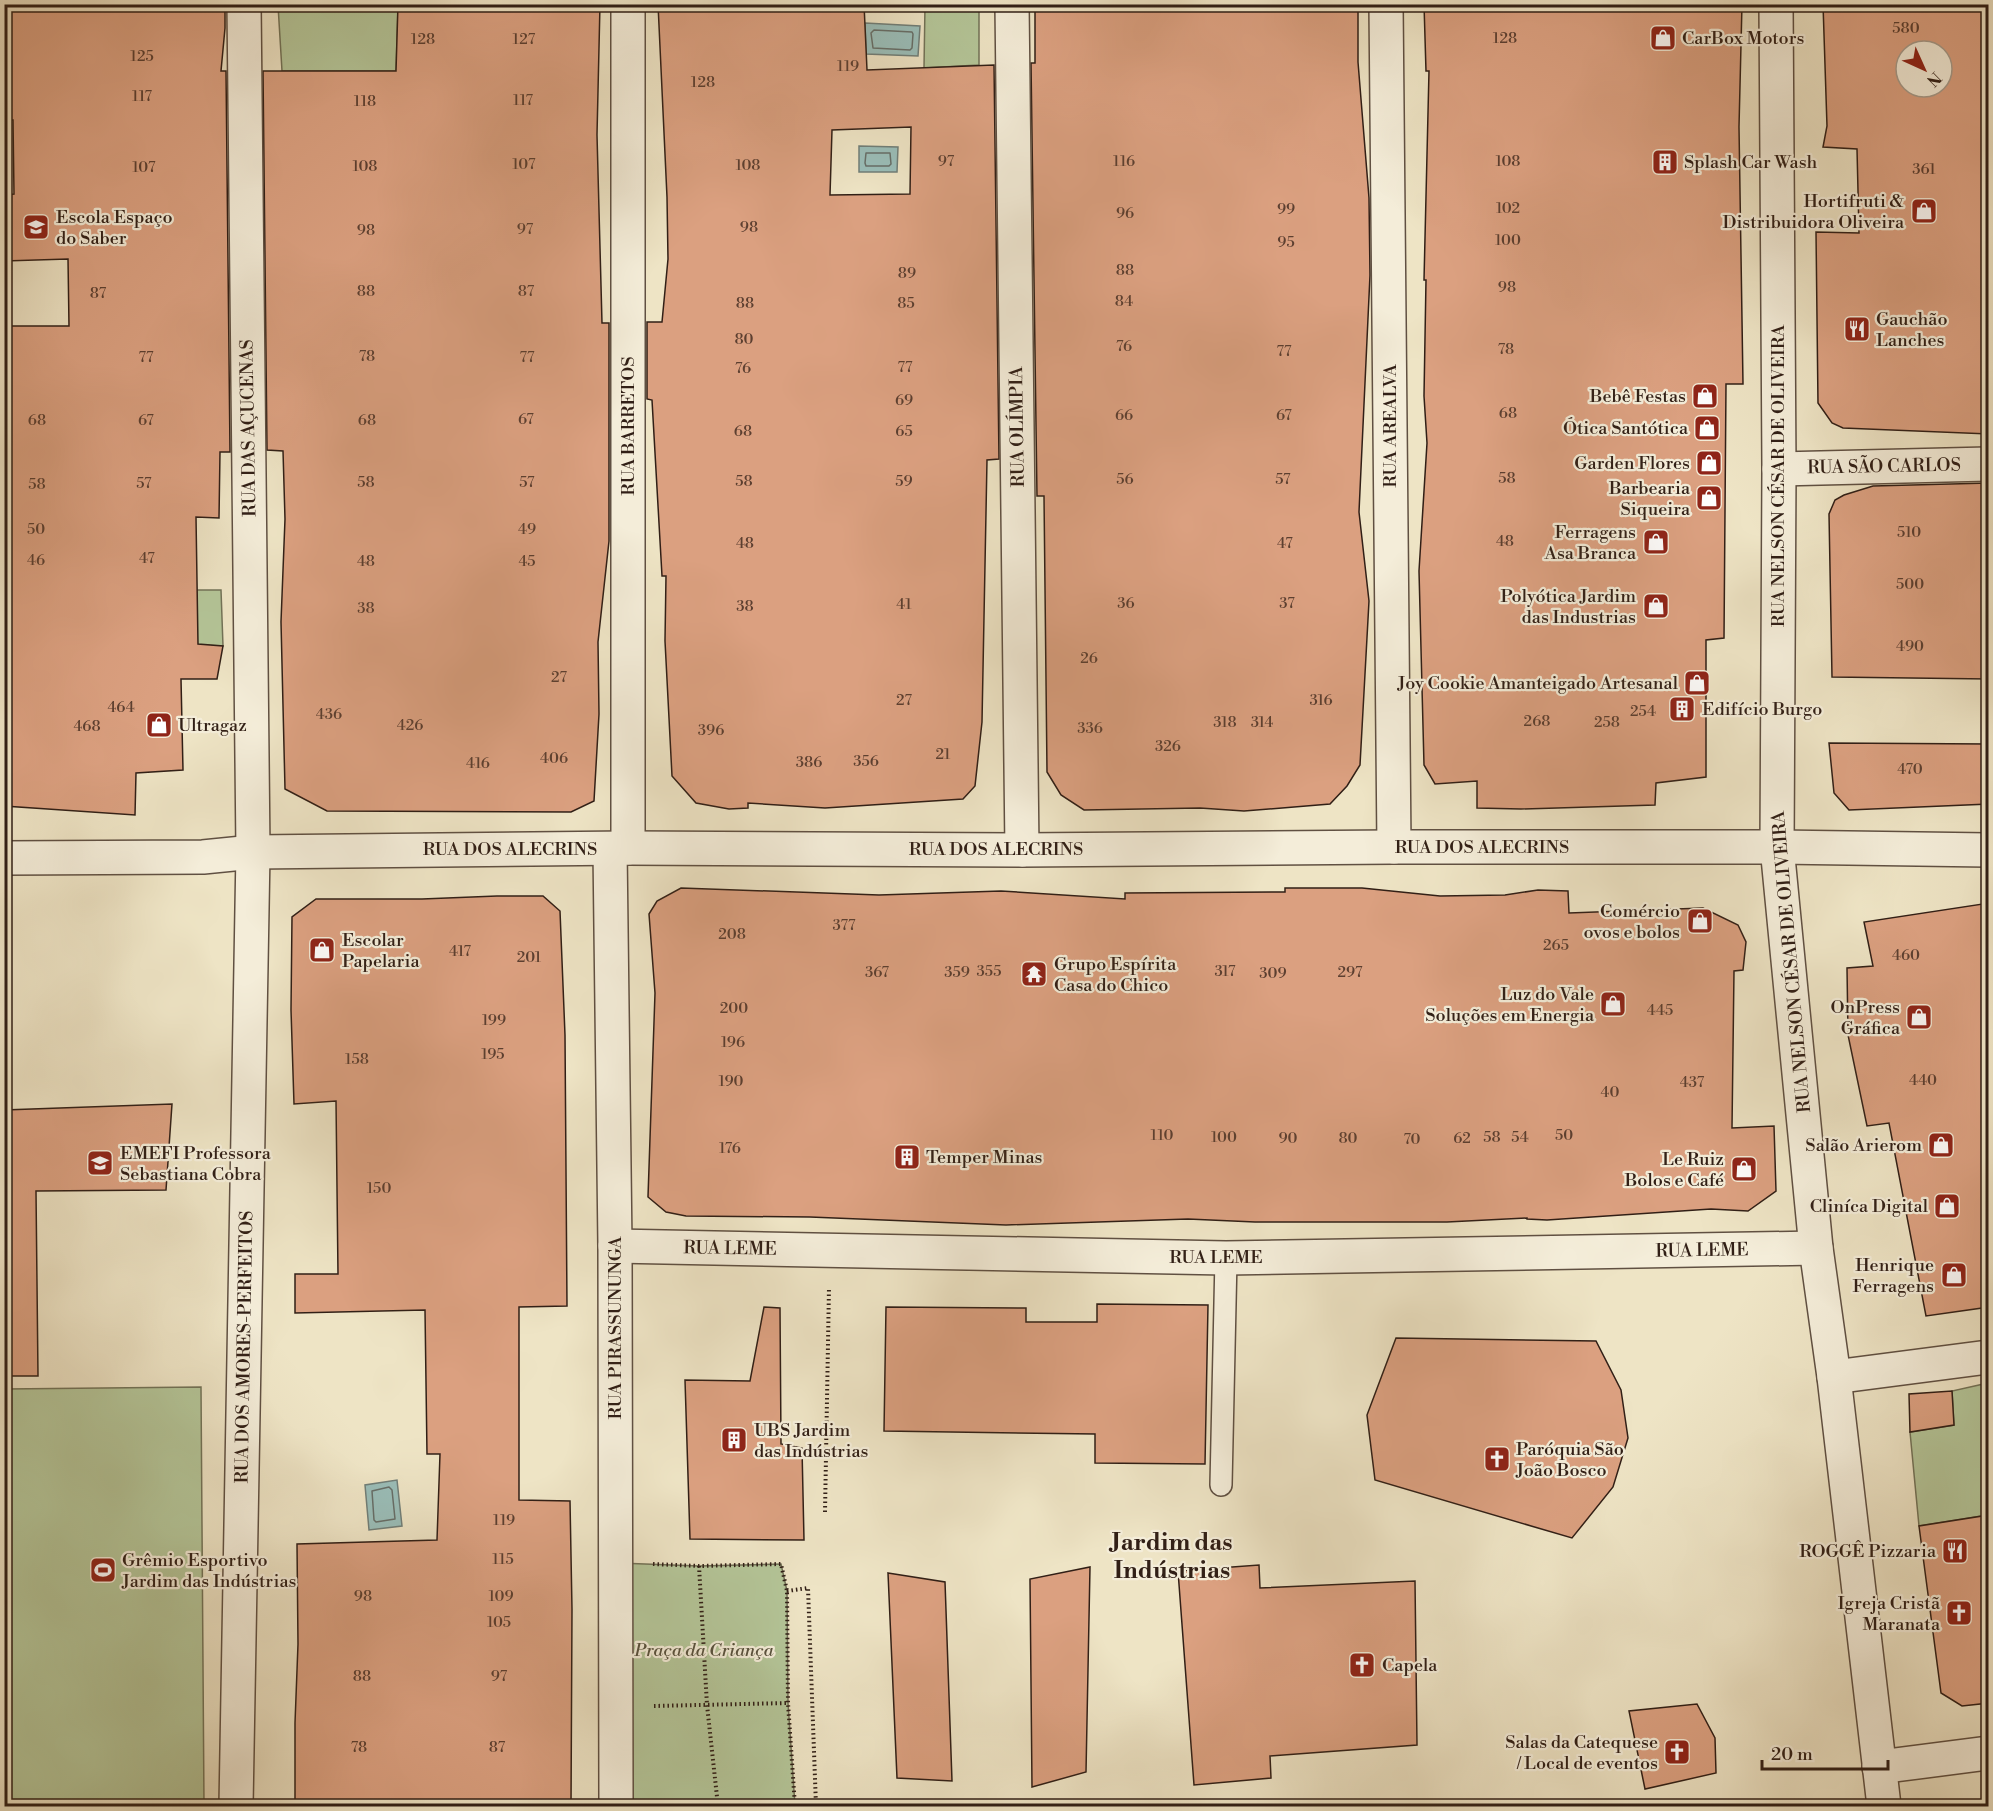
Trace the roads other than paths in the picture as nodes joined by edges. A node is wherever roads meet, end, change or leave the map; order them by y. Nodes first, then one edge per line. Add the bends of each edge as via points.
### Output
1 (244, 4) edge
2 (628, 4) edge
3 (1012, 4) edge
4 (1386, 4) edge
5 (1776, 4) edge
6 (1989, 464) edge
7 (1779, 469) junction
8 (1394, 847) junction
9 (1777, 847) junction
10 (619, 848) junction
11 (1022, 850) junction
12 (1989, 850) edge
13 (253, 852) junction
14 (4, 858) edge
15 (615, 1246) junction
16 (1816, 1248) junction
17 (1226, 1258) junction
18 (1989, 1357) edge
19 (1834, 1377) junction
20 (1221, 1485) dead end
21 (1989, 1753) edge
22 (1879, 1767) junction
23 (236, 1806) edge
24 (616, 1806) edge
25 (1884, 1806) edge

1 - 13 street, RUA DAS AÇUCENAS
2 - 10 street, RUA BARRETOS
3 - 11 street, RUA OLÍMPIA
4 - 8 street, RUA AREALVA
5 - 7 street, RUA NELSON CÉSAR DE OLIVEIRA
6 - 7 street, RUA SÃO CARLOS
7 - 9 street, RUA NELSON CÉSAR DE OLIVEIRA
8 - 9 street, RUA DOS ALECRINS
8 - 11 street, RUA DOS ALECRINS
9 - 12 street, RUA DOS ALECRINS
9 - 16 street, RUA NELSON CÉSAR DE OLIVEIRA
10 - 11 street, RUA DOS ALECRINS
10 - 13 street, RUA DOS ALECRINS
10 - 15 street, RUA PIRASSUNUNGA
13 - 14 street, RUA DOS ALECRINS via 203,857
13 - 23 street, RUA DOS AMORES-PERFEITOS
15 - 17 street, RUA LEME
15 - 24 street, RUA PIRASSUNUNGA
16 - 17 street, RUA LEME
16 - 19 street, RUA NELSON CÉSAR DE OLIVEIRA
17 - 20 lane
18 - 19 street
19 - 22 street, RUA NELSON CÉSAR DE OLIVEIRA
21 - 22 street
22 - 25 street, RUA NELSON CÉSAR DE OLIVEIRA

